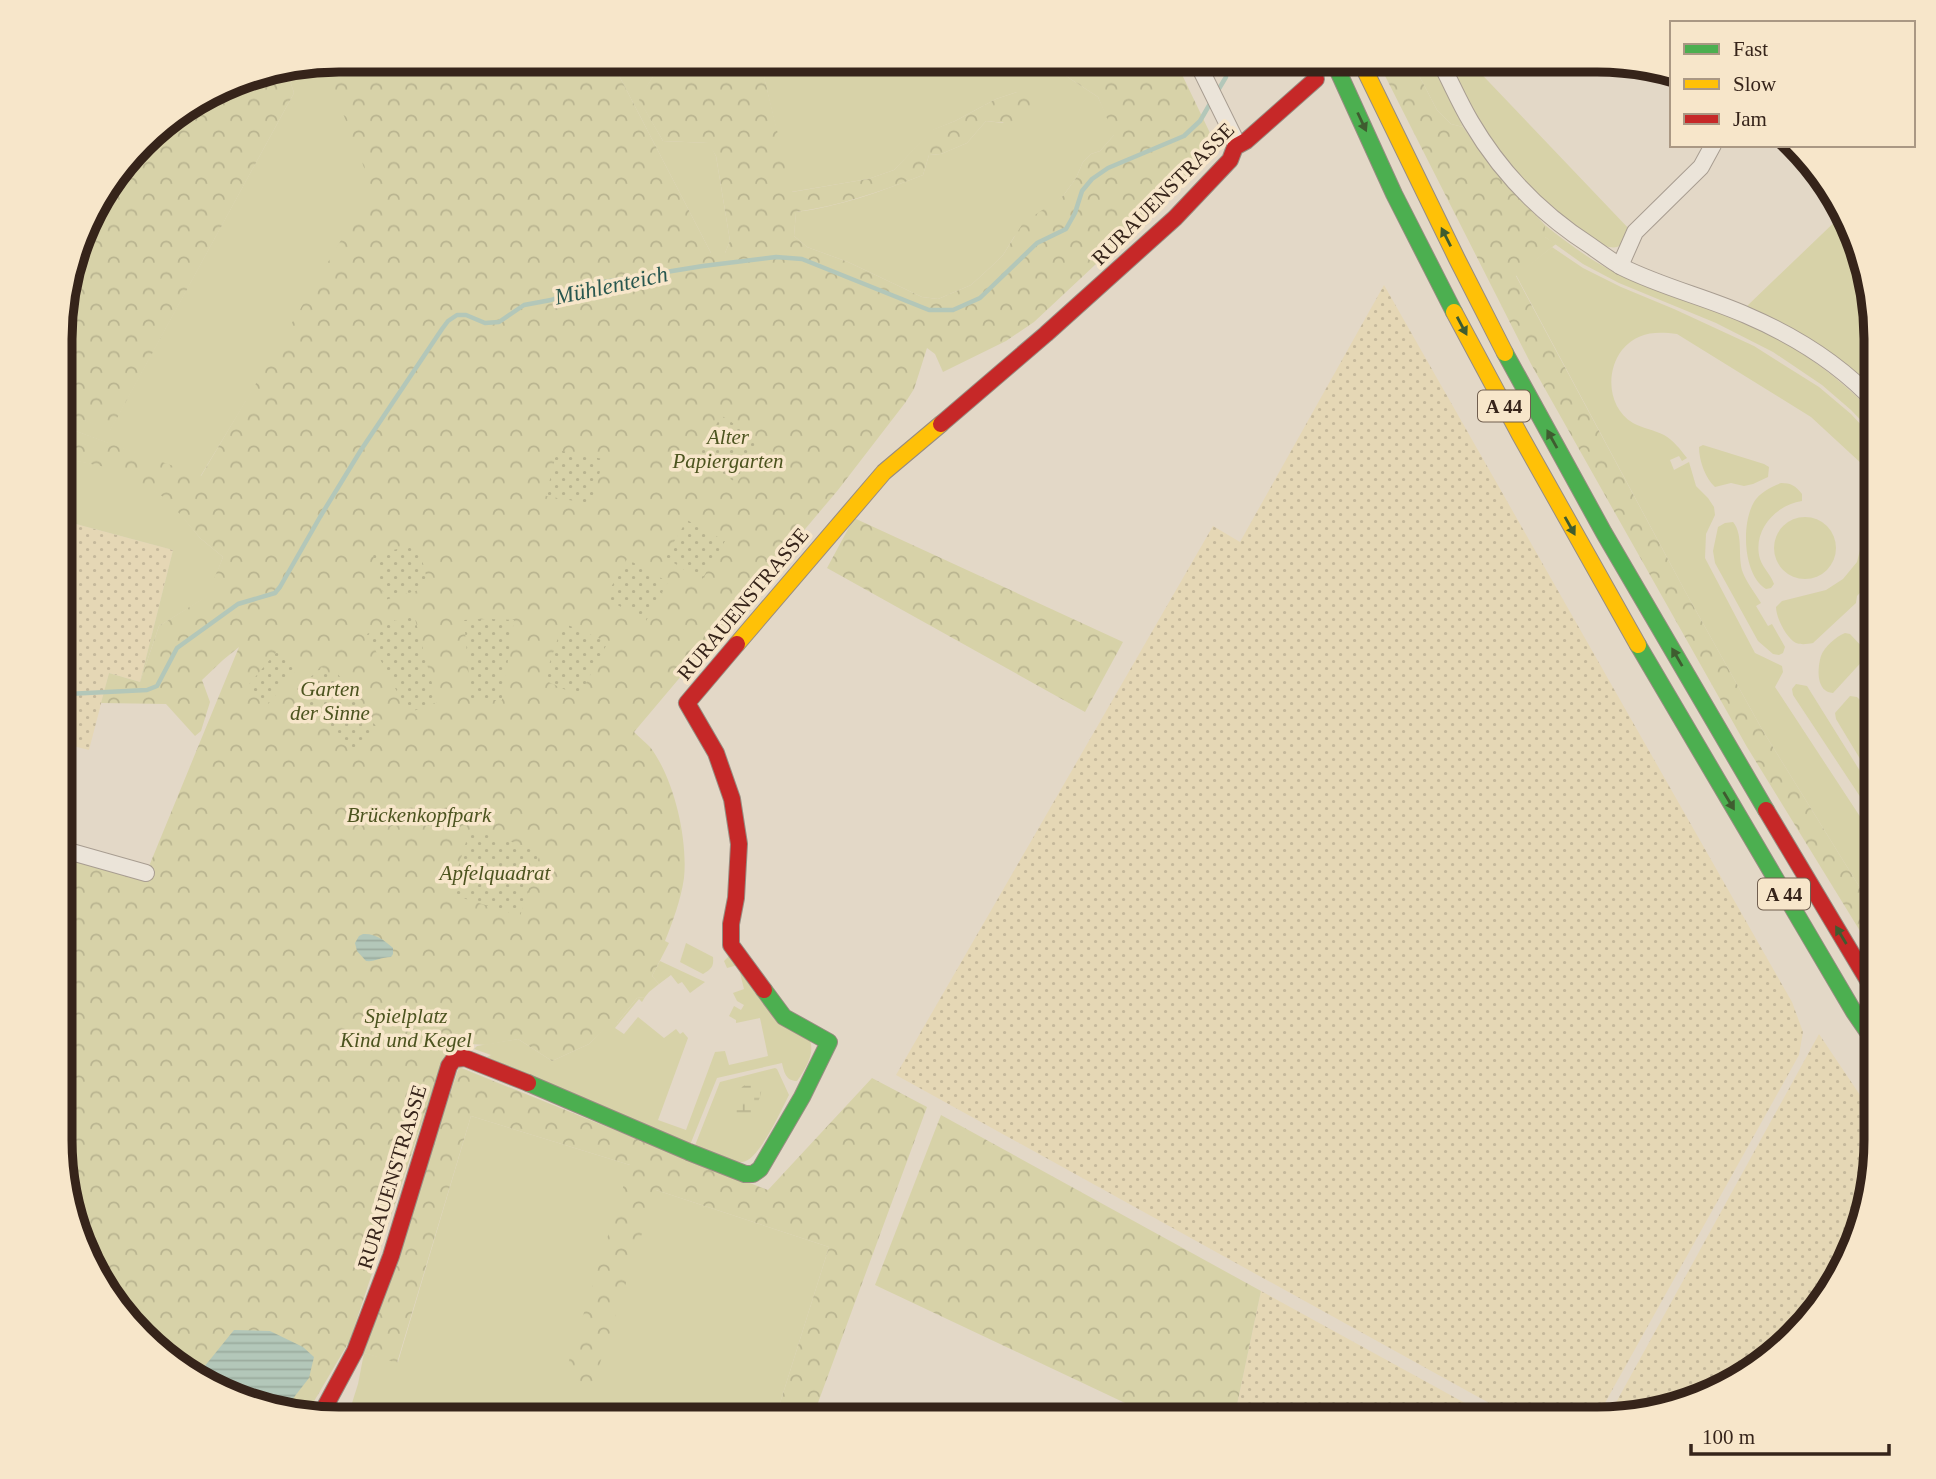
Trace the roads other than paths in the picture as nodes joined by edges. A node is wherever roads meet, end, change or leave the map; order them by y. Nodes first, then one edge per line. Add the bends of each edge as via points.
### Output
1 (1202, 72) edge
2 (1339, 72) edge
3 (1366, 72) edge
4 (1445, 72) edge
5 (1316, 79) dead end
6 (1235, 147) junction
7 (1712, 147) edge
8 (1620, 266) junction
9 (1864, 390) edge
10 (72, 852) edge
11 (146, 873) dead end
12 (1864, 974) edge
13 (1864, 1027) edge
14 (324, 1407) edge

1 - 6 street
2 -> 13 main road, A 44 via 1421,249 1574,534
12 -> 3 main road, A 44 via 1676,657 1518,377
4 - 8 street via 1496,161 1527,197
5 - 6 main road, RURAUENSTRASSE
6 - 14 main road, RURAUENSTRASSE via 1230,160 1175,218 884,472 687,702 716,753 732,799 739,844 731,945 784,1017 829,1042 760,1169 746,1174 494,1068 454,1059 391,1256 355,1351
7 - 8 street via 1701,167 1635,232
8 - 9 street via 1794,337
10 - 11 street

